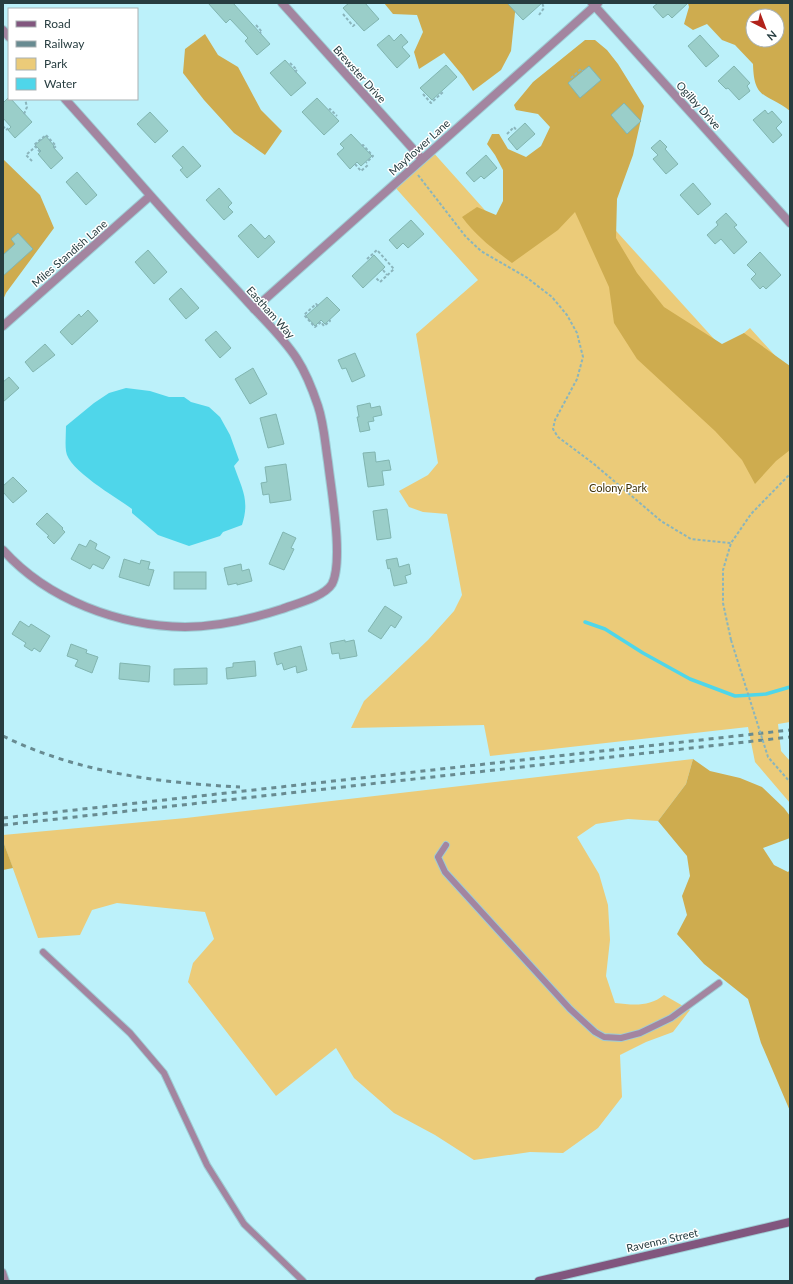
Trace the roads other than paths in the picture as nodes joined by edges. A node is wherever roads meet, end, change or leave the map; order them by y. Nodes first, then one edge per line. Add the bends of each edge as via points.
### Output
1 (282, 3) edge
2 (595, 4) edge
3 (66, 100) edge
4 (422, 159) junction
5 (150, 196) junction
6 (790, 223) edge
7 (254, 309) junction
8 (3, 326) edge
9 (3, 550) edge
10 (446, 845) dead end
11 (43, 952) dead end
12 (719, 983) dead end
13 (790, 1222) edge
14 (3, 1272) edge
15 (6, 1281) edge
16 (303, 1281) edge
17 (539, 1281) edge

1 - 4 street, Brewster Drive
2 - 4 street, Mayflower Lane
2 - 6 street, Ogilby Drive
3 - 5 street, Eastham Way
4 - 7 street, Mayflower Lane
5 - 7 street, Eastham Way
5 - 8 street, Miles Standish Lane
7 - 9 street, Eastham Way via 298,361 318,406 324,432 337,539 331,584 312,598 266,614 226,623 186,627 146,623 90,609 54,591 31,576
10 - 12 lane via 438,857 445,872 570,1009 604,1037 621,1038 646,1030 671,1018
11 - 16 lane via 130,1033 164,1073 207,1165 244,1224
13 - 17 street, Ravenna Street
14 - 15 lane

